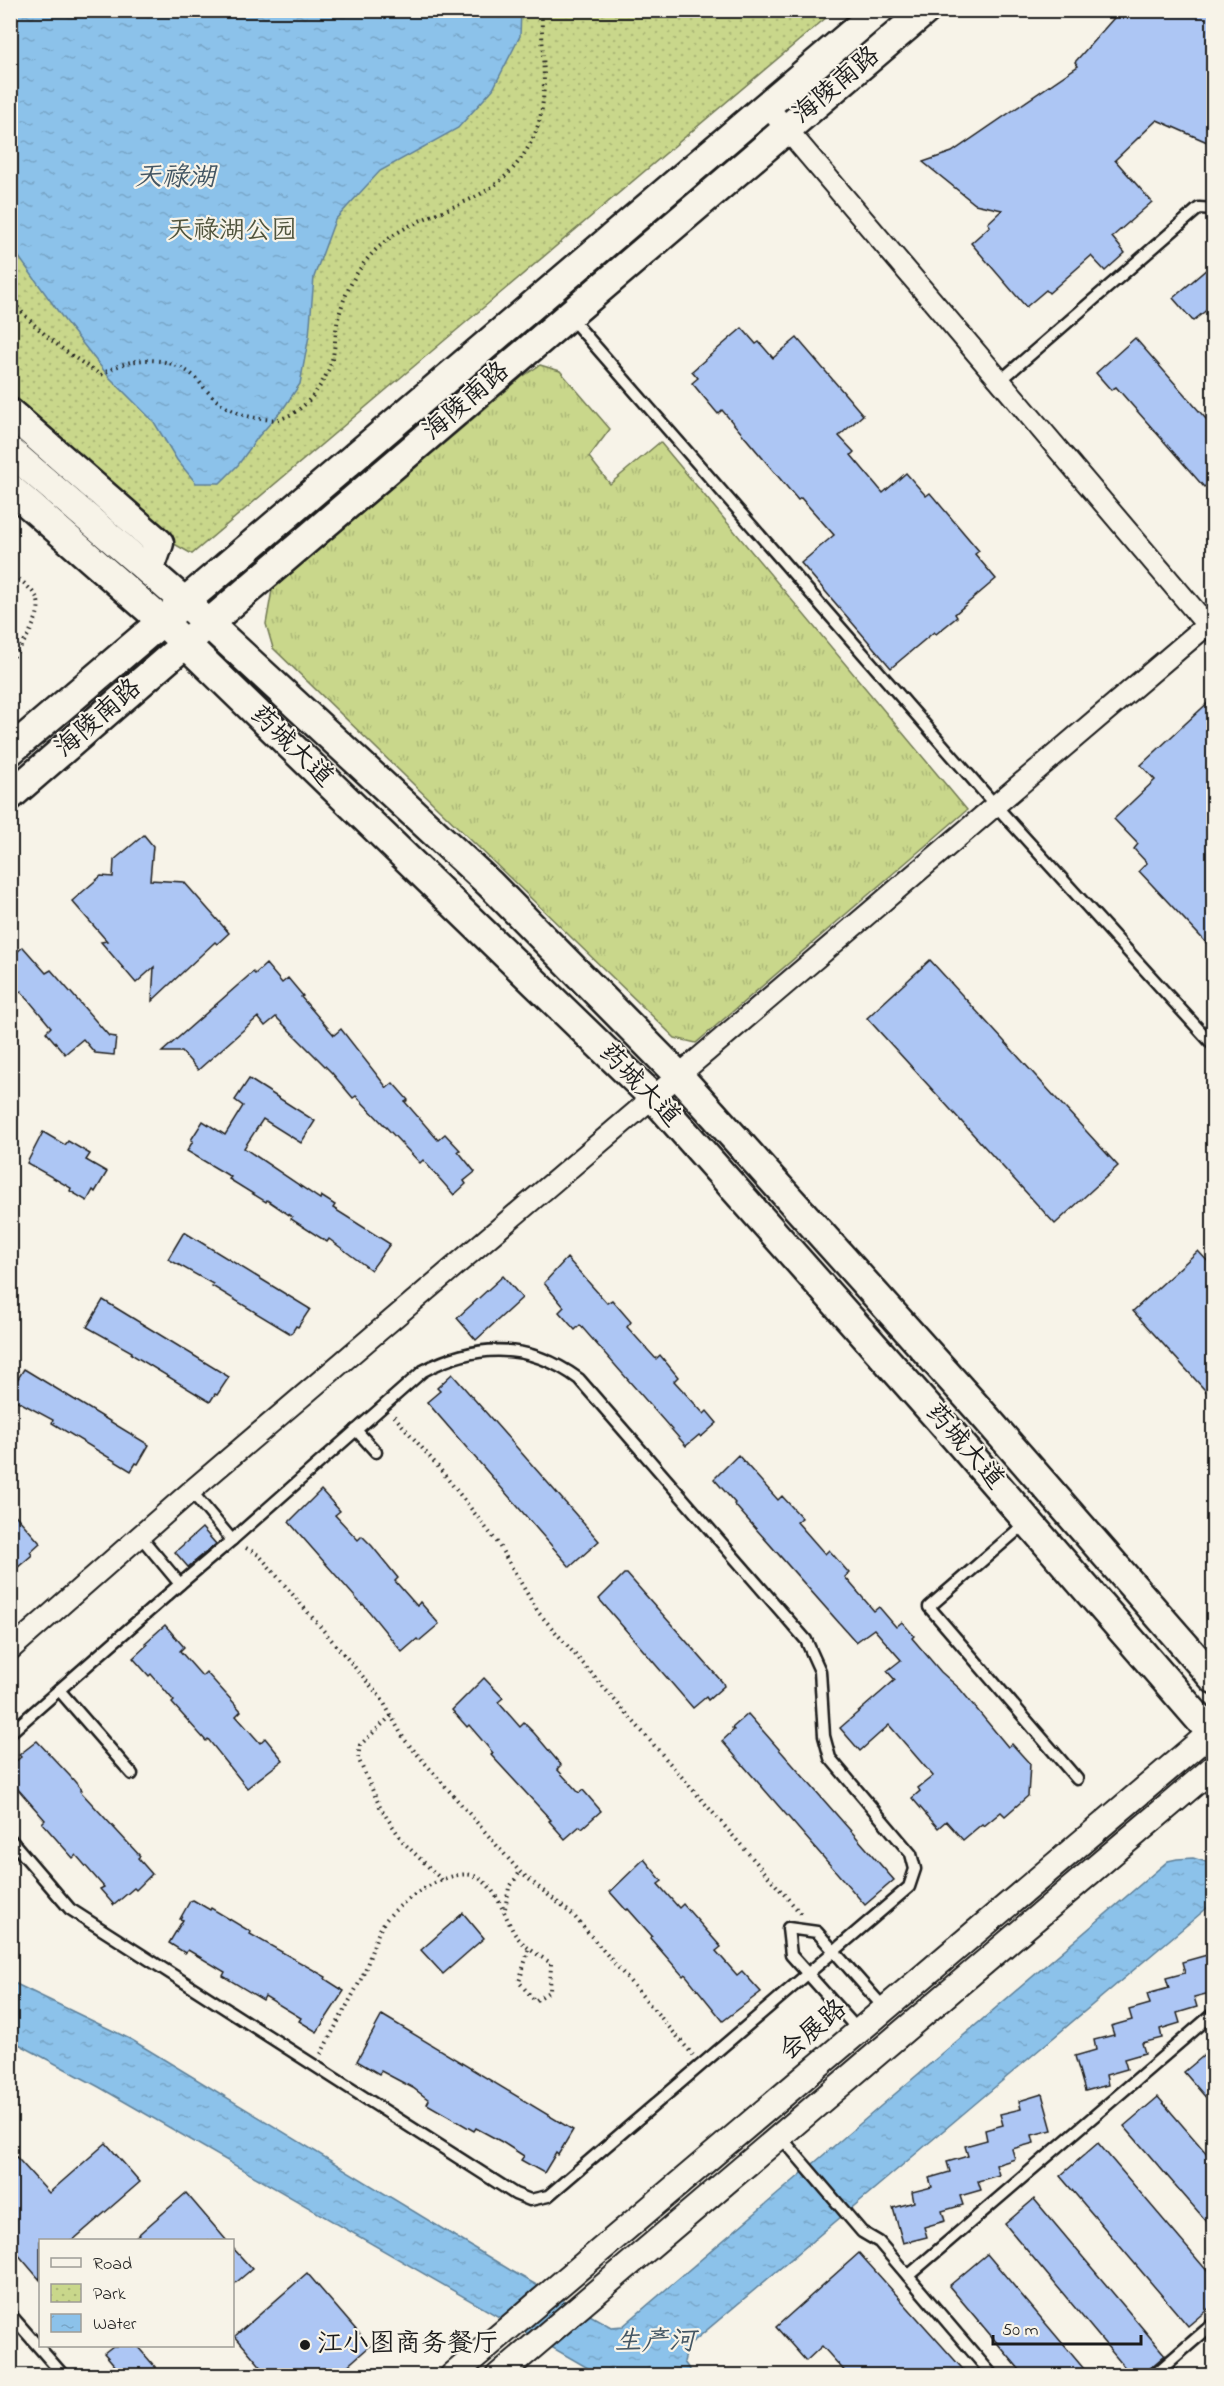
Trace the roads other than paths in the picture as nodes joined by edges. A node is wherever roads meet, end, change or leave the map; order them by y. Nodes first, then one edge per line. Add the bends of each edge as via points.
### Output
1 (879, 10) edge
2 (926, 10) edge
3 (767, 106) junction
4 (786, 130) junction
5 (1214, 209) edge
6 (568, 315) junction
7 (1000, 381) junction
8 (10, 413) edge
9 (10, 452) edge
10 (10, 488) edge
11 (149, 571) junction
12 (186, 603) junction
13 (163, 622) junction
14 (208, 624) junction
15 (1210, 625) edge
16 (185, 644) junction
17 (10, 751) edge
18 (10, 796) edge
19 (995, 805) junction
20 (1214, 1046) edge
21 (679, 1076) junction
22 (654, 1098) junction
23 (356, 1430) junction
24 (376, 1452) dead end
25 (191, 1491) junction
26 (1028, 1521) junction
27 (140, 1536) junction
28 (232, 1540) junction
29 (180, 1584) junction
30 (10, 1650) edge
31 (1214, 1679) edge
32 (59, 1690) junction
33 (10, 1733) edge
34 (1212, 1733) edge
35 (1214, 1767) edge
36 (132, 1774) dead end
37 (1077, 1779) dead end
38 (10, 1839) edge
39 (834, 1952) junction
40 (808, 1974) junction
41 (885, 2009) junction
42 (1214, 2013) edge
43 (859, 2031) junction
44 (780, 2136) junction
45 (908, 2276) junction
46 (10, 2314) edge
47 (1214, 2323) edge
48 (64, 2376) edge
49 (452, 2376) edge
50 (498, 2376) edge
51 (993, 2376) edge
52 (1153, 2376) edge

1 - 3 main road, 海陵南路
2 - 4 main road, 海陵南路
3 - 4 street
3 - 12 main road, 海陵南路
4 - 6 main road, 海陵南路
4 - 7 street
5 - 7 lane via 1199,208
6 - 14 main road, 海陵南路
6 - 19 lane
7 - 15 street
8 - 11 main road via 159,543
9 - 11 main road, 药城大道
10 - 13 main road, 药城大道
11 - 12 main road, 药城大道
12 - 13 main road, 海陵南路
12 - 14 main road, 药城大道
13 - 16 main road, 药城大道
13 - 17 main road, 海陵南路
14 - 16 main road, 海陵南路
14 - 21 main road, 药城大道 via 490,884
15 - 19 street
16 - 18 main road, 海陵南路
16 - 22 main road, 药城大道
19 - 20 lane
19 - 21 street
21 - 22 street
21 - 31 main road, 药城大道
22 - 25 street
22 - 26 main road, 药城大道
23 - 24 lane
23 - 28 lane
23 - 39 lane via 423,1371 461,1355 481,1351 522,1353 562,1366 579,1379 806,1640 820,1671 824,1736 830,1758 911,1854 915,1869 903,1894
25 - 27 street
25 - 28 lane
26 - 34 main road, 药城大道
26 - 37 lane via 929,1607
27 - 29 lane
27 - 30 street
28 - 29 lane
29 - 32 lane
32 - 33 lane
32 - 36 lane
34 - 41 street, 会展路
35 - 44 street
38 - 40 lane via 70,1910 530,2200 548,2196
39 - 40 lane
39 - 40 lane via 817,1932 788,1928 791,1955
39 - 41 lane
40 - 43 lane
41 - 43 street, 会展路
42 - 45 lane
43 - 49 street, 会展路
44 - 45 lane via 862,2232 879,2242
44 - 50 street
45 - 51 lane
46 - 48 lane
47 - 52 lane

